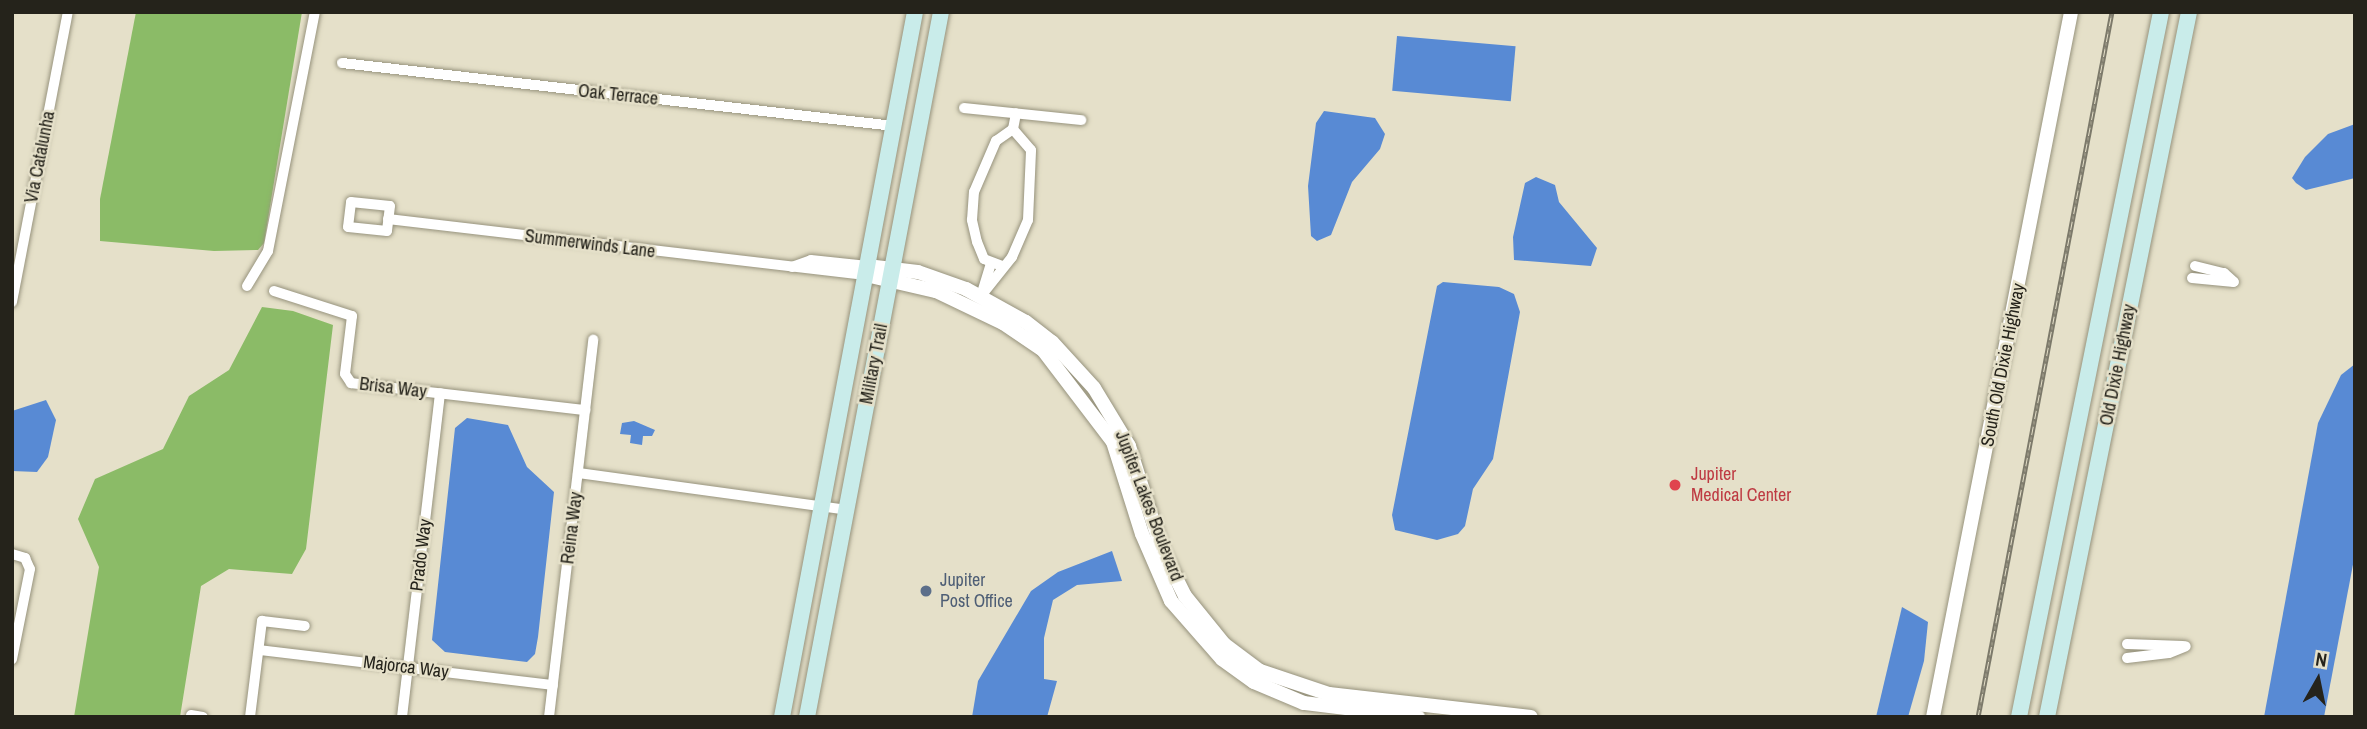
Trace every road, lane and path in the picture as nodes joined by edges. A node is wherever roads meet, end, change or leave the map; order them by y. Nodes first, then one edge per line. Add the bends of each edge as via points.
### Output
1 (68, 12) edge
2 (315, 12) edge
3 (915, 12) edge
4 (941, 12) edge
5 (2071, 12) edge
6 (2161, 12) edge
7 (2189, 12) edge
8 (342, 63) dead end
9 (964, 108) dead end
10 (1016, 113) junction
11 (1080, 120) dead end
12 (894, 126) junction
13 (1013, 129) junction
14 (388, 219) dead end
15 (996, 265) junction
16 (867, 271) junction
17 (2194, 272) dead end
18 (890, 274) junction
19 (2234, 282) dead end
20 (247, 286) dead end
21 (274, 291) dead end
22 (981, 296) junction
23 (12, 302) edge
24 (593, 340) dead end
25 (440, 394) junction
26 (585, 410) junction
27 (578, 472) junction
28 (821, 506) junction
29 (847, 510) junction
30 (12, 554) edge
31 (305, 626) dead end
32 (2127, 644) dead end
33 (259, 650) junction
34 (2127, 658) dead end
35 (12, 659) edge
36 (408, 667) junction
37 (553, 685) junction
38 (191, 715) edge
39 (203, 717) edge
40 (250, 717) edge
41 (402, 717) edge
42 (550, 717) edge
43 (782, 717) edge
44 (807, 717) edge
45 (1418, 717) edge
46 (1531, 717) edge
47 (1933, 717) edge
48 (2019, 717) edge
49 (2047, 717) edge

1 - 23 street, Via Catalunha
2 - 20 street via 268,251
3 - 12 main road, Military Trail
4 - 18 main road, Military Trail
5 - 47 street, South Old Dixie Highway
6 - 48 main road, Old Dixie Highway
7 - 49 main road, Old Dixie Highway
8 - 12 street, Oak Terrace
9 - 10 street
10 - 11 street
10 - 13 street
12 - 16 main road, Military Trail
13 - 15 street via 1031,150 1032,190 1028,220 1013,257
13 - 15 street via 996,141 974,192 972,220 977,242
14 - 16 street, Summerwinds Lane via 792,267
15 - 22 street via 991,289
16 - 18 street, Jupiter Lakes Boulevard
16 - 28 main road, Military Trail
17 - 19 street via 2224,273
18 - 22 street, Jupiter Lakes Boulevard via 918,272
18 - 29 main road, Military Trail
18 - 45 street, Jupiter Lakes Boulevard via 1003,323 1043,350 1062,371 1113,442 1142,534 1171,601 1222,659 1254,682 1304,703
21 - 25 street, Brisa Way via 352,316 345,374 351,383
22 - 46 street, Jupiter Lakes Boulevard via 1052,342 1094,388 1129,446 1172,575 1224,644 1261,671 1308,690
24 - 26 street, Reina Way
25 - 26 street, Brisa Way
25 - 36 street, Prado Way
26 - 27 street, Reina Way
27 - 28 street
27 - 37 street, Reina Way
28 - 29 street
28 - 43 main road, Military Trail
29 - 44 main road, Military Trail
30 - 35 street via 25,558 30,569
31 - 33 street via 262,621
32 - 34 street via 2186,646
33 - 36 street, Majorca Way
33 - 40 street
36 - 37 street, Majorca Way
36 - 41 street, Prado Way
37 - 42 street, Reina Way
38 - 39 street

